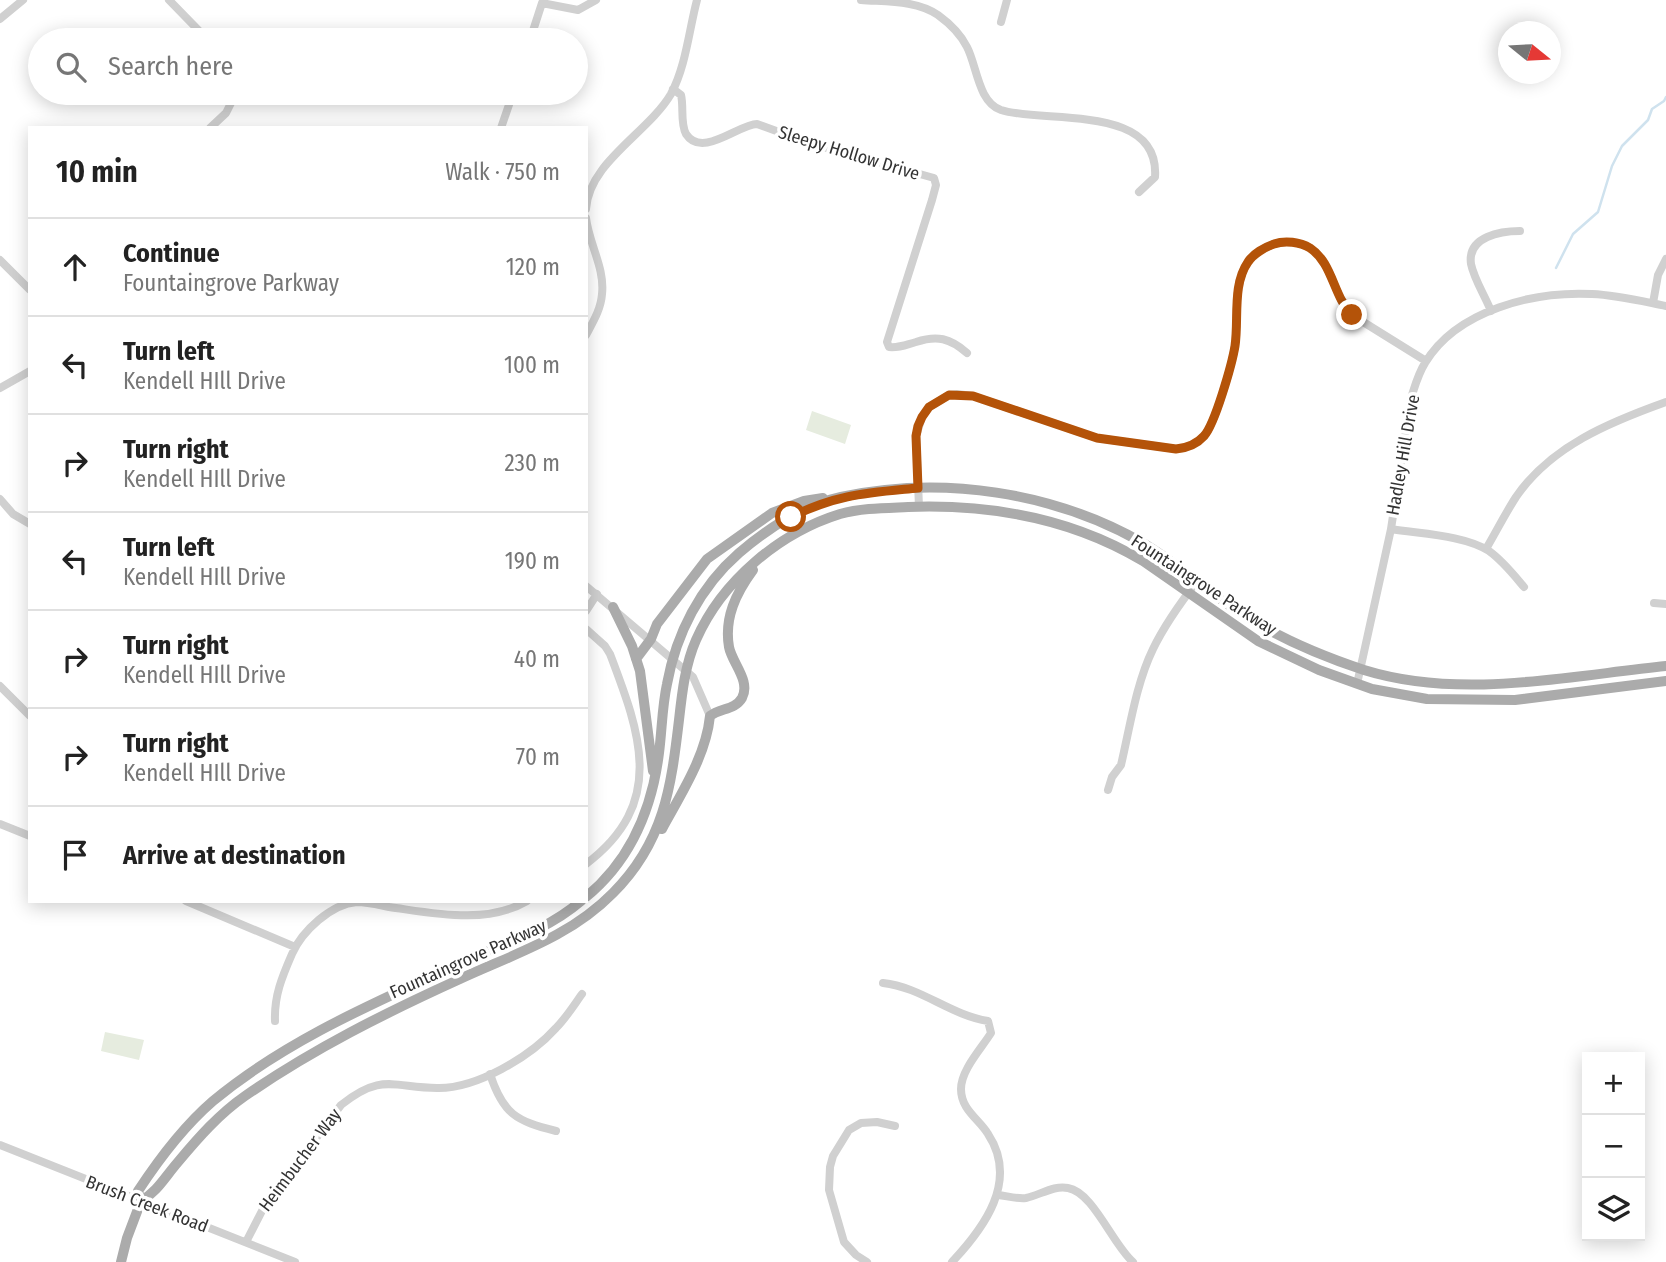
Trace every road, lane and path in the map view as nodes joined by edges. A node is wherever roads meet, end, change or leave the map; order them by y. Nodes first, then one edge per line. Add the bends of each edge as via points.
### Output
1 (23, 0) edge
2 (169, 0) edge
3 (596, 0) edge
4 (697, 0) edge
5 (861, 0) edge
6 (1007, 0) edge
7 (0, 19) edge
8 (1001, 22) dead end
9 (196, 28) edge
10 (534, 28) edge
11 (673, 89) junction
12 (230, 105) edge
13 (509, 105) edge
14 (212, 126) edge
15 (502, 126) edge
16 (1139, 192) dead end
17 (588, 198) edge
18 (1520, 231) dead end
19 (588, 233) edge
20 (1666, 259) edge
21 (0, 260) edge
22 (28, 288) edge
23 (1653, 303) junction
24 (1666, 306) edge
25 (1491, 311) junction
26 (588, 331) edge
27 (967, 353) dead end
28 (1426, 361) junction
29 (28, 372) edge
30 (0, 388) edge
31 (1666, 402) edge
32 (918, 488) junction
33 (841, 497) junction
34 (0, 499) edge
35 (919, 507) junction
36 (28, 523) edge
37 (1391, 529) junction
38 (776, 546) junction
39 (1486, 549) junction
40 (1198, 580) junction
41 (588, 587) edge
42 (1524, 587) dead end
43 (1189, 592) junction
44 (597, 594) junction
45 (1654, 603) dead end
46 (1666, 604) edge
47 (613, 607) junction
48 (588, 608) edge
49 (588, 631) edge
50 (651, 639) junction
51 (636, 659) junction
52 (1666, 666) edge
53 (1361, 669) junction
54 (1666, 681) edge
55 (1357, 684) junction
56 (0, 687) edge
57 (28, 714) edge
58 (710, 716) junction
59 (1108, 789) dead end
60 (649, 805) junction
61 (0, 824) edge
62 (28, 835) edge
63 (641, 858) junction
64 (588, 862) edge
65 (588, 895) edge
66 (191, 903) edge
67 (352, 903) edge
68 (362, 903) edge
69 (521, 903) edge
70 (579, 903) edge
71 (295, 947) junction
72 (883, 983) dead end
73 (582, 994) dead end
74 (275, 1021) dead end
75 (490, 1074) junction
76 (895, 1126) dead end
77 (556, 1131) dead end
78 (0, 1144) edge
79 (998, 1195) junction
80 (141, 1201) junction
81 (246, 1242) junction
82 (121, 1262) edge
83 (295, 1262) edge
84 (867, 1262) edge
85 (952, 1262) edge
86 (1133, 1262) edge

1 - 7 street
2 - 9 street
3 - 10 street via 578,10 542,3
4 - 11 street
5 - 16 street via 906,2 937,14 965,43 982,90 997,108 1102,122 1136,135 1153,154 1156,165 1155,177
6 - 8 street
11 - 17 street via 652,120 596,177
11 - 27 street, Sleepy Hollow Drive via 681,96 685,132 699,142 757,124 934,178 932,200 887,342 898,348 928,339 948,339
12 - 14 street
13 - 15 street
18 - 25 street via 1499,231 1486,237 1473,252 1471,262
19 - 26 street via 603,280 600,305
20 - 23 street
21 - 22 street
23 - 24 street, Hadley Hill Drive
23 - 25 street, Hadley Hill Drive via 1590,293 1543,295
25 - 28 street, Hadley Hill Drive via 1447,337
28 - 32 street via 1352,315 1323,261 1310,249 1282,242 1248,261 1240,280 1235,347 1210,428 1198,442 1176,449 1097,438 973,396 949,395 929,407 918,426
28 - 37 street, Hadley Hill Drive via 1411,398
29 - 30 street
31 - 39 street via 1612,422 1562,451 1517,495
32 - 33 main road, Fountaingrove Parkway
32 - 35 street
32 - 40 main road, Fountaingrove Parkway via 999,492 1082,514 1142,542
33 - 50 main road via 804,501 772,513 735,537 707,559 657,624
33 - 60 main road, Fountaingrove Parkway via 763,534 718,574 698,602 683,630 667,681
34 - 36 street
35 - 38 main road, Fountaingrove Parkway via 841,514
35 - 43 main road, Fountaingrove Parkway via 995,510 1075,529 1126,551
37 - 39 street
37 - 53 street, Hadley Hill Drive
38 - 58 main road via 751,572 731,609 729,647 743,679 744,695 737,704
38 - 63 main road, Fountaingrove Parkway via 727,589 695,641 681,699 671,782 653,838
39 - 42 street
40 - 43 street
40 - 53 main road, Fountaingrove Parkway via 1244,616
41 - 44 street
43 - 55 main road, Fountaingrove Parkway via 1258,641
43 - 59 street via 1152,651 1121,765
44 - 47 street
44 - 48 street
45 - 46 street
47 - 50 street
47 - 51 main road
49 - 64 street via 610,654 634,720 640,762 638,793 629,813 615,836
50 - 51 main road
50 - 58 street via 693,677
51 - 60 main road via 653,772
52 - 53 main road, Fountaingrove Parkway via 1489,684 1428,683
53 - 55 street, Hadley Hill Drive
54 - 55 main road, Fountaingrove Parkway via 1515,700 1427,699
56 - 57 street
58 - 63 main road via 705,742 687,780 658,837
60 - 65 main road, Fountaingrove Parkway via 624,856
61 - 62 street
63 - 80 main road, Fountaingrove Parkway via 584,919 545,943 358,1026 243,1097 202,1133 154,1194
66 - 71 street
67 - 71 street via 318,920
68 - 69 street via 456,916
70 - 80 main road, Fountaingrove Parkway via 534,931 352,1013 233,1085 161,1157 138,1191
71 - 74 street via 278,986
72 - 79 street via 901,985 952,1011 988,1021 991,1033 965,1073 961,1089 970,1114 988,1133 996,1152
73 - 75 street, Heimbucher Way via 540,1044
75 - 77 street via 497,1096 515,1116
75 - 81 street, Heimbucher Way via 451,1087 389,1082 356,1093 341,1105 264,1207
76 - 84 street via 861,1123 849,1130 830,1167 829,1190 844,1242
78 - 80 street, Brush Creek Road
79 - 85 street
79 - 86 street via 1023,1199 1070,1188 1083,1195
80 - 81 street, Brush Creek Road
80 - 82 main road
81 - 83 street, Brush Creek Road

